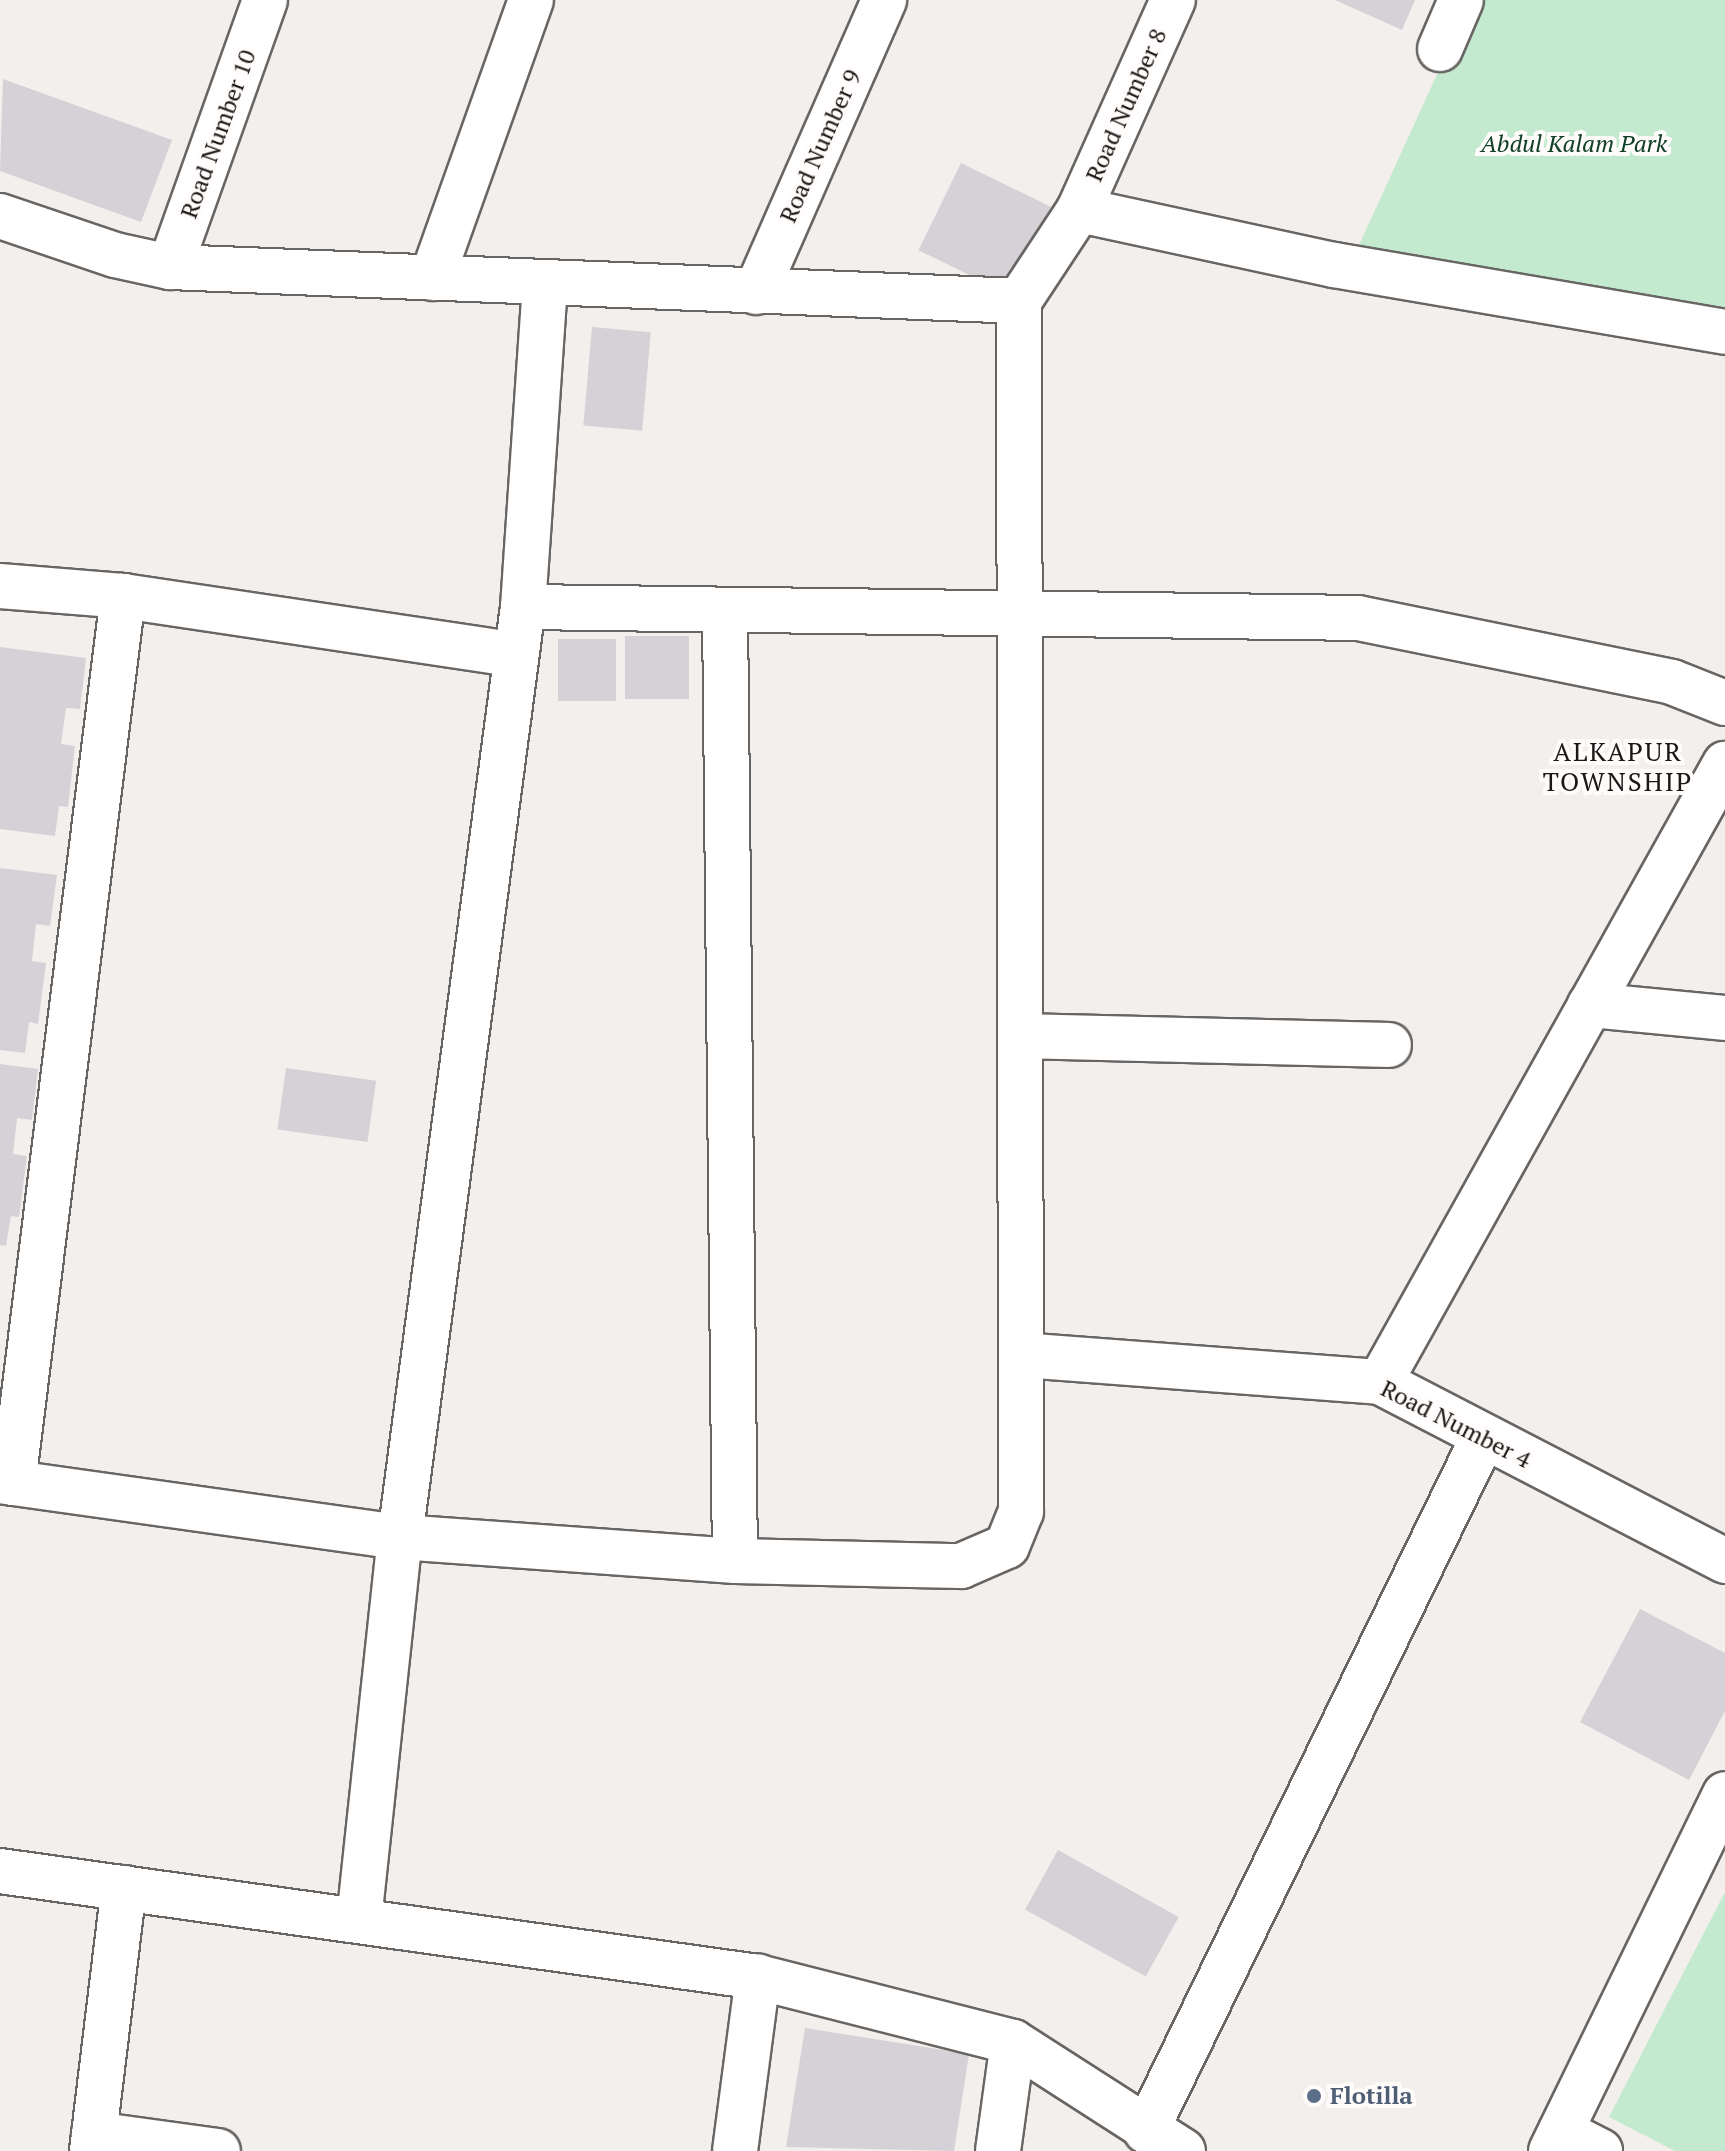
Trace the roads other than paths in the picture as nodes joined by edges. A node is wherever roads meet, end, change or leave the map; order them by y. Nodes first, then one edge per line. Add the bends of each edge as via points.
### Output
1 (265, 0) edge
2 (531, 0) edge
3 (884, 0) edge
4 (1173, 0) edge
5 (1461, 0) edge
6 (1440, 49) dead end
7 (1079, 210) junction
8 (0, 216) edge
9 (170, 267) junction
10 (432, 278) junction
11 (545, 285) junction
12 (756, 292) junction
13 (1019, 301) junction
14 (1725, 332) edge
15 (0, 586) edge
16 (123, 596) junction
17 (523, 607) junction
18 (725, 611) junction
19 (1020, 616) junction
20 (516, 655) junction
21 (1725, 703) edge
22 (1725, 764) edge
23 (1590, 1005) junction
24 (1725, 1018) edge
25 (1021, 1036) junction
26 (1389, 1045) dead end
27 (1022, 1355) junction
28 (1380, 1382) junction
29 (1483, 1438) junction
30 (6, 1482) edge
31 (400, 1537) junction
32 (735, 1561) junction
33 (1725, 1561) edge
34 (1725, 1794) edge
35 (0, 1871) edge
36 (124, 1888) junction
37 (359, 1920) junction
38 (758, 1977) junction
39 (1013, 2042) junction
40 (1164, 2141) edge
41 (1556, 2141) edge
42 (93, 2143) edge
43 (218, 2151) edge
44 (735, 2151) edge
45 (998, 2151) edge
46 (1600, 2151) edge

1 - 9 street, Road Number 10
2 - 10 street
3 - 12 street, Road Number 9
4 - 7 street, Road Number 8
5 - 6 street
7 - 13 street, Road Number 8
7 - 14 street via 1334,265
8 - 9 street via 115,255
9 - 10 street
10 - 11 street
11 - 12 street
11 - 17 street
12 - 13 street
13 - 19 street
15 - 16 street
16 - 20 street
16 - 30 street
17 - 18 street
17 - 20 street
18 - 19 street
18 - 32 street
19 - 21 street via 1358,618 1672,682
19 - 25 street
20 - 31 street
22 - 23 street
23 - 24 street
23 - 28 street
25 - 26 street
25 - 27 street
27 - 28 street, Road Number 4
27 - 32 street via 1021,1512 1007,1546 961,1566
28 - 29 street, Road Number 4
29 - 33 street, Road Number 4
29 - 40 street
30 - 31 street
31 - 32 street
31 - 37 street
34 - 41 street
35 - 36 street
36 - 37 street
36 - 42 street
37 - 38 street
38 - 39 street
38 - 44 street
39 - 40 street
39 - 45 street
41 - 46 street
42 - 43 street

